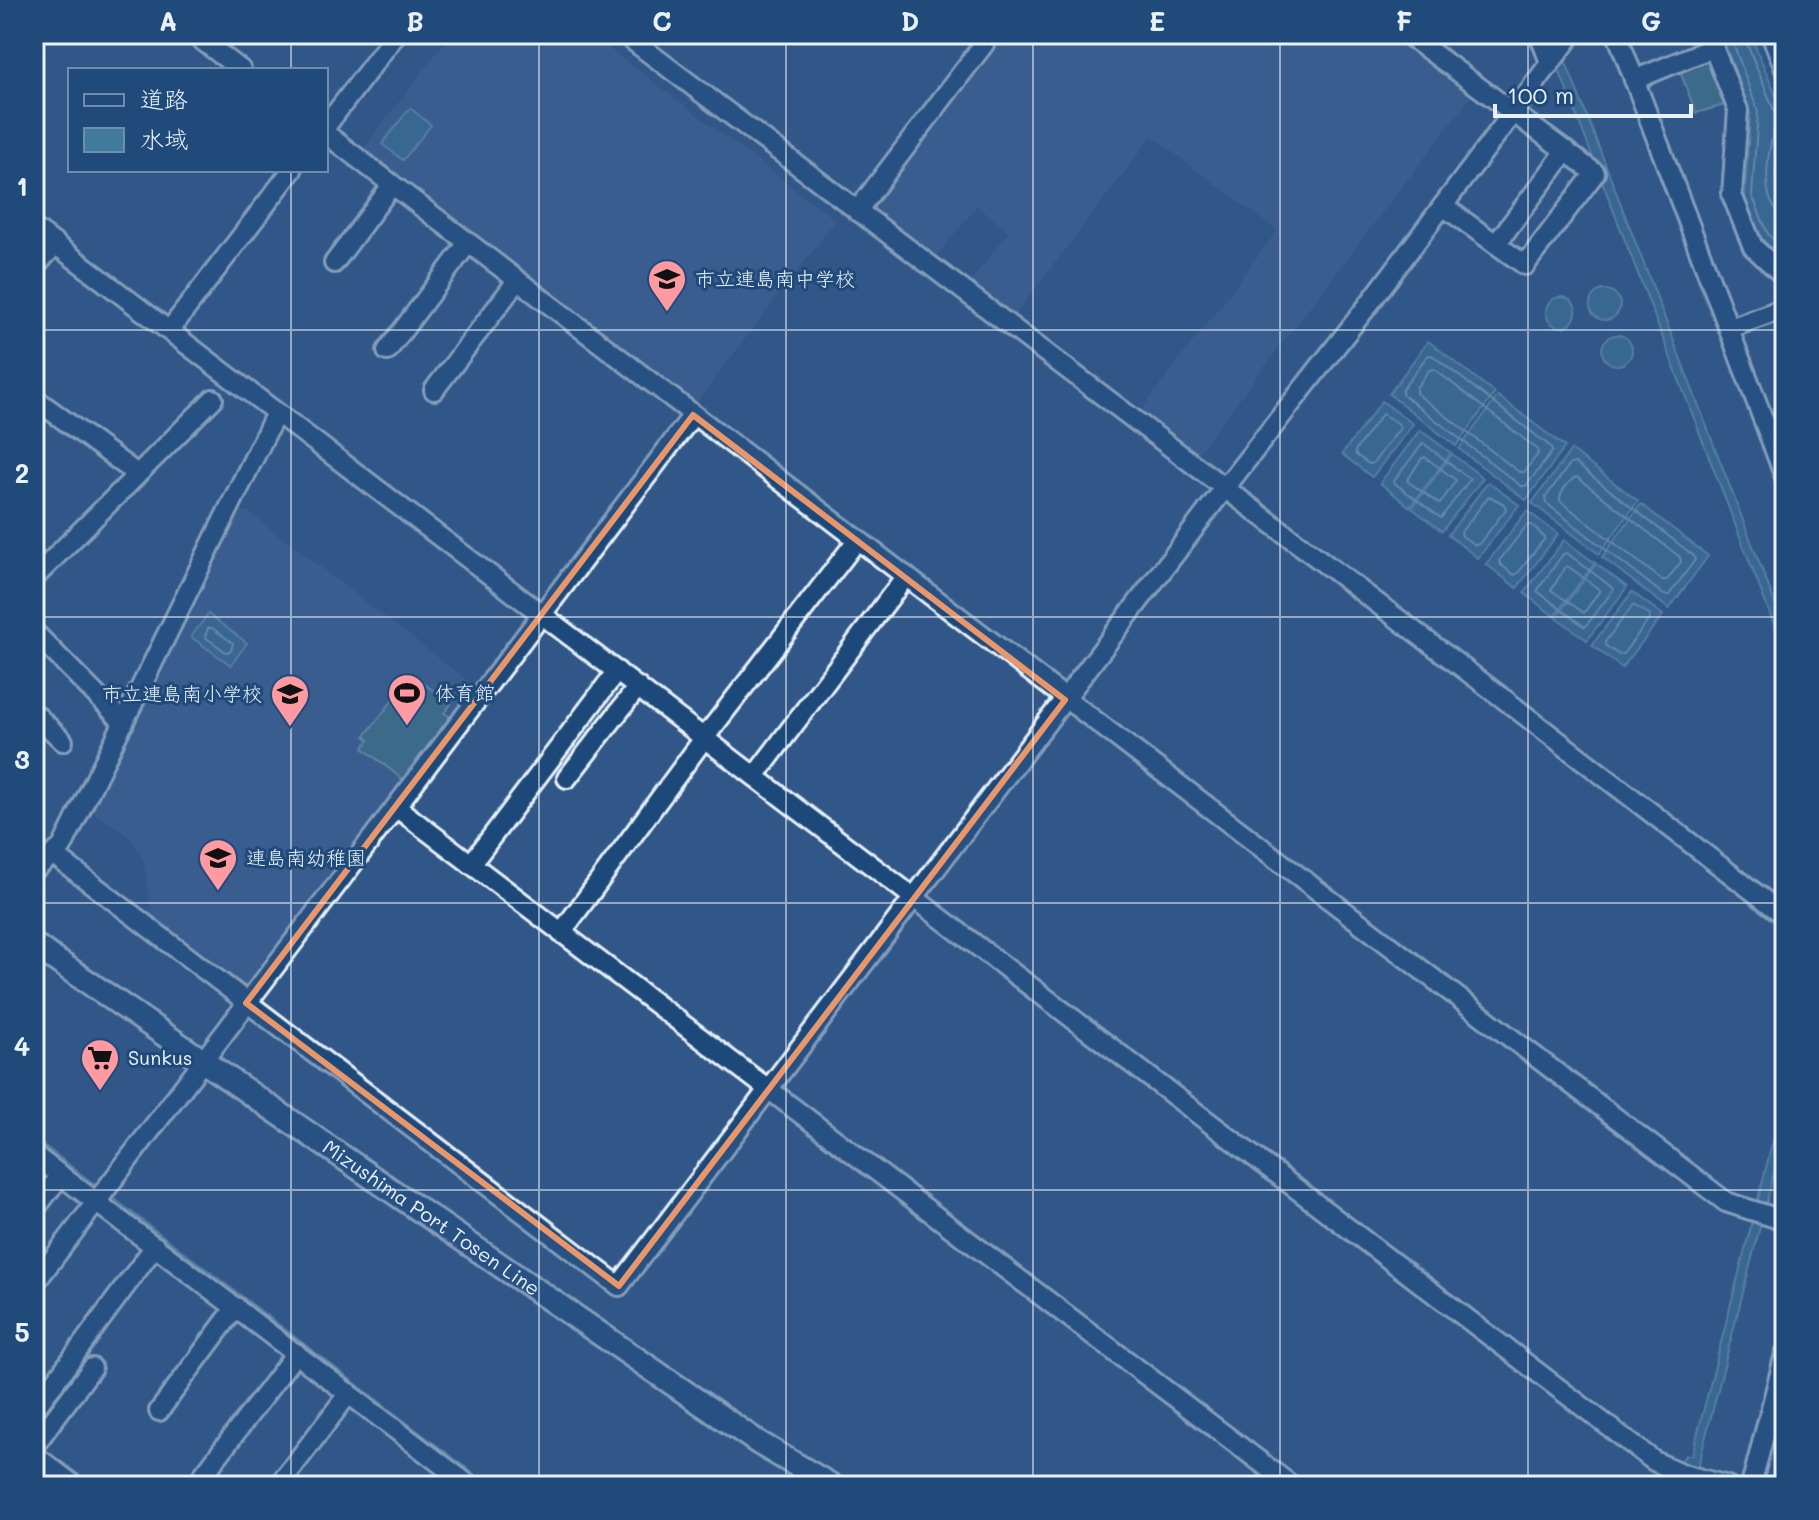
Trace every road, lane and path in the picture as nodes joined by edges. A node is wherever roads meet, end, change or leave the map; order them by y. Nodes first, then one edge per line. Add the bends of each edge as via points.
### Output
1 (194, 34) edge
2 (396, 34) edge
3 (624, 34) edge
4 (988, 34) edge
5 (1539, 34) edge
6 (1617, 34) edge
7 (1771, 34) edge
8 (1417, 37) edge
9 (1711, 41) edge
10 (1559, 51) edge
11 (238, 68) edge
12 (1785, 69) edge
13 (1634, 80) junction
14 (1512, 113) junction
15 (328, 123) edge
16 (328, 136) edge
17 (1566, 151) junction
18 (290, 172) edge
19 (392, 185) junction
20 (1443, 206) junction
21 (857, 211) junction
22 (34, 228) edge
23 (468, 243) junction
24 (56, 244) junction
25 (1496, 244) junction
26 (334, 263) dead end
27 (34, 267) edge
28 (1785, 277) edge
29 (517, 281) junction
30 (1785, 308) edge
31 (1730, 328) junction
32 (169, 331) junction
33 (387, 351) dead end
34 (434, 390) dead end
35 (34, 398) edge
36 (213, 399) dead end
37 (276, 413) junction
38 (693, 415) junction
39 (137, 474) junction
40 (1785, 477) edge
41 (1224, 489) junction
42 (858, 539) junction
43 (906, 576) junction
44 (34, 578) edge
45 (543, 615) junction
46 (36, 634) dead end
47 (617, 671) junction
48 (638, 687) junction
49 (1065, 700) junction
50 (34, 713) edge
51 (124, 723) junction
52 (705, 737) junction
53 (63, 741) dead end
54 (755, 776) junction
55 (567, 778) dead end
56 (396, 807) junction
57 (54, 855) junction
58 (471, 864) junction
59 (34, 870) edge
60 (915, 897) junction
61 (1785, 916) edge
62 (561, 933) junction
63 (34, 945) edge
64 (246, 1003) junction
65 (204, 1061) junction
66 (768, 1090) junction
67 (34, 1155) edge
68 (61, 1175) junction
69 (101, 1196) junction
70 (34, 1210) edge
71 (1785, 1221) edge
72 (155, 1246) junction
73 (34, 1284) edge
74 (236, 1307) junction
75 (296, 1353) junction
76 (1785, 1354) edge
77 (92, 1368) dead end
78 (349, 1393) junction
79 (34, 1410) edge
80 (159, 1411) dead end
81 (34, 1446) edge
82 (34, 1455) edge
83 (468, 1485) edge
84 (75, 1486) edge
85 (195, 1486) edge
86 (278, 1486) edge
87 (832, 1486) edge
88 (1292, 1486) edge
89 (1728, 1486) edge
90 (1751, 1486) edge

1 - 11 street
2 - 15 street
3 - 21 street
4 - 21 street
5 - 10 street
6 - 13 street
7 - 12 street
8 - 14 street
9 - 13 street
9 - 28 street via 1739,118 1732,195 1753,247
10 - 14 street
13 - 31 street
14 - 17 street
14 - 20 street
16 - 19 street
17 - 25 street
17 - 25 street via 1595,173 1525,265
18 - 32 street
19 - 23 street
19 - 26 street
20 - 25 street
20 - 41 street
21 - 41 street
22 - 24 street
23 - 29 street
23 - 33 street
24 - 27 street
24 - 32 street
29 - 34 street
29 - 38 street
30 - 31 street
31 - 40 street
32 - 37 street
35 - 39 street
36 - 39 street
37 - 45 street
37 - 51 street
38 - 42 street
38 - 45 street
39 - 44 street
41 - 49 street
41 - 61 street
42 - 43 street
42 - 52 street
43 - 49 street
43 - 54 street
45 - 47 street
45 - 56 street
46 - 51 street
47 - 48 street
47 - 58 street
48 - 52 street
48 - 55 street
49 - 60 street
49 - 71 street via 1726,1202
50 - 53 street
51 - 57 street
52 - 54 street
52 - 62 street
54 - 60 street
56 - 58 street
56 - 64 street
57 - 59 street
57 - 64 street
58 - 62 street
60 - 66 street
60 - 89 street via 1654,1461
62 - 66 street
63 - 65 main road, Mizushima Port Tosen Line
64 - 65 street
64 - 66 street via 619,1286
65 - 69 street
65 - 87 main road, Mizushima Port Tosen Line via 759,1443
66 - 88 street
67 - 68 street
68 - 69 street
68 - 70 street
69 - 72 street
69 - 73 street
72 - 74 street
72 - 79 street
74 - 75 street
74 - 80 street
75 - 78 street
75 - 85 street
76 - 90 street
77 - 81 street
78 - 83 street
78 - 86 street
82 - 84 street

